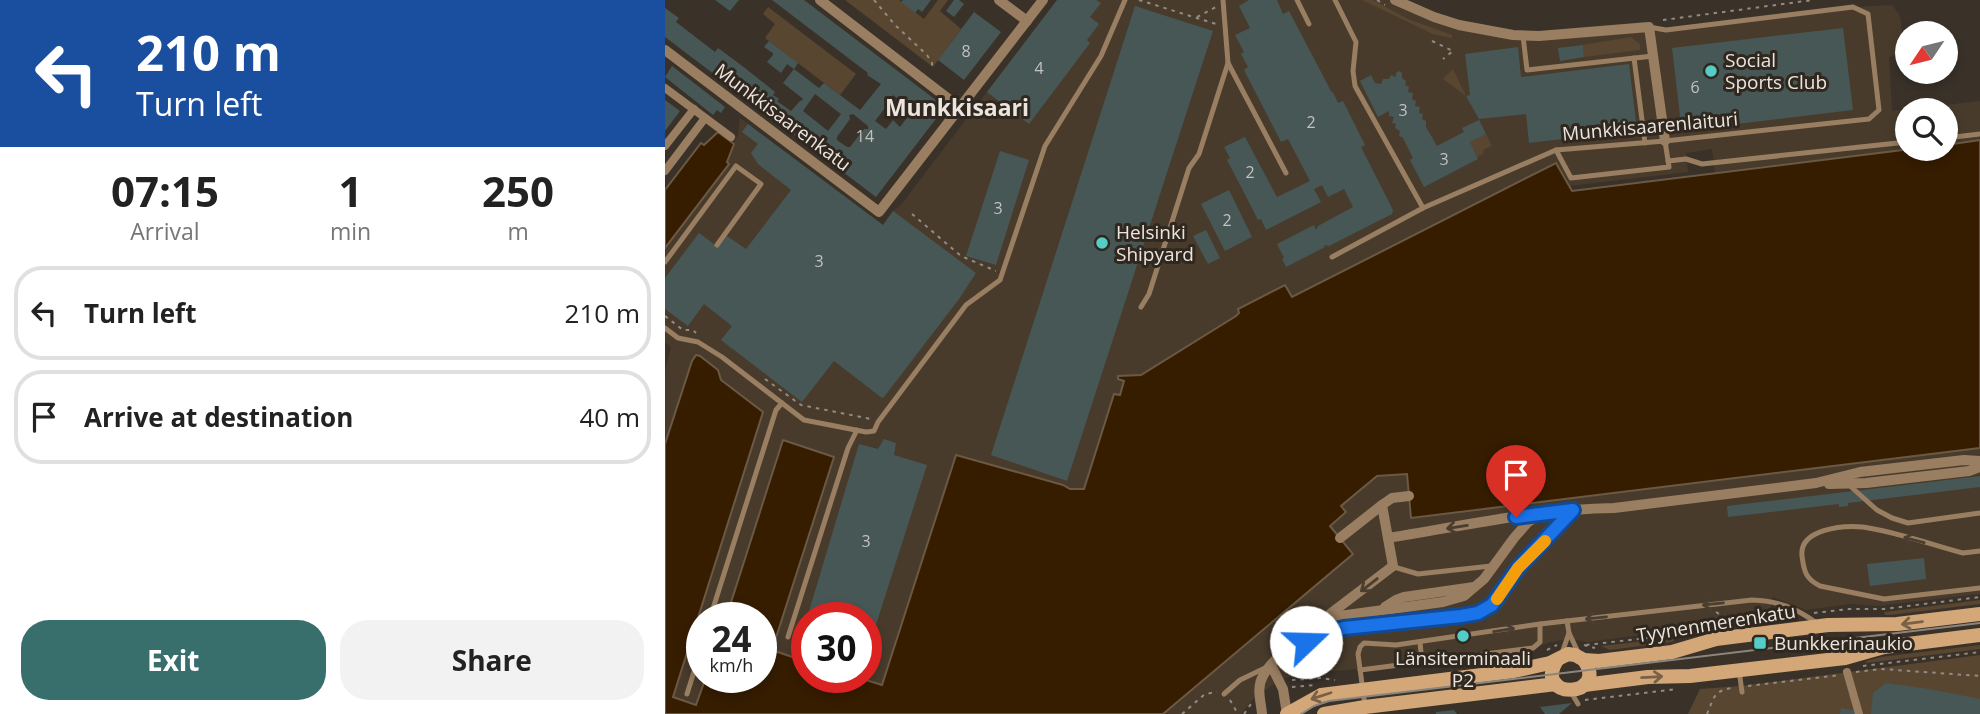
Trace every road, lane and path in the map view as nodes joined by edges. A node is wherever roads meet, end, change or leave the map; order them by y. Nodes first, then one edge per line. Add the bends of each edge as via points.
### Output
1 (820, 0) edge
2 (874, 0) edge
3 (999, 0) edge
4 (1043, 0) edge
5 (1125, 0) edge
6 (1139, 0) edge
7 (1297, 0) edge
8 (1335, 0) edge
9 (1395, 0) edge
10 (1813, 0) edge
11 (1223, 2) edge
12 (1196, 18) junction
13 (1027, 21) junction
14 (1309, 24) dead end
15 (1649, 27) junction
16 (1219, 28) dead end
17 (1523, 36) junction
18 (1432, 41) dead end
19 (665, 50) edge
20 (1653, 56) junction
21 (1634, 58) junction
22 (1443, 59) dead end
23 (1228, 63) junction
24 (933, 69) dead end
25 (665, 88) edge
26 (959, 107) junction
27 (694, 109) junction
28 (705, 118) junction
29 (1980, 134) edge
30 (731, 137) dead end
31 (1958, 137) edge
32 (1665, 141) junction
33 (1644, 143) junction
34 (1895, 143) edge
35 (665, 146) edge
36 (1556, 150) junction
37 (1668, 161) junction
38 (665, 171) edge
39 (1286, 173) dead end
40 (1423, 208) junction
41 (912, 214) dead end
42 (717, 245) dead end
43 (1332, 257) dead end
44 (665, 261) edge
45 (997, 272) dead end
46 (1141, 307) dead end
47 (665, 316) edge
48 (665, 328) edge
49 (701, 336) dead end
50 (758, 376) dead end
51 (782, 403) junction
52 (857, 430) junction
53 (866, 432) junction
54 (1980, 461) edge
55 (1980, 467) edge
56 (1816, 483) junction
57 (1849, 485) junction
58 (1409, 496) dead end
59 (1382, 505) junction
60 (1573, 510) junction
61 (1542, 513) junction
62 (1980, 513) edge
63 (1340, 538) dead end
64 (1388, 538) junction
65 (1980, 551) edge
66 (1393, 566) junction
67 (1494, 566) junction
68 (1980, 588) edge
69 (716, 602) edge
70 (1980, 614) edge
71 (1567, 621) junction
72 (1541, 624) junction
73 (1821, 626) junction
74 (1312, 627) junction
75 (1569, 633) junction
76 (1980, 635) edge
77 (788, 637) dead end
78 (1420, 642) junction
79 (1281, 655) junction
80 (1559, 658) junction
81 (1583, 659) junction
82 (1422, 663) junction
83 (1271, 665) junction
84 (1360, 670) junction
85 (1739, 670) junction
86 (1871, 670) dead end
87 (1844, 673) joint
88 (1980, 676) edge
89 (1286, 681) dead end
90 (1343, 683) dead end
91 (1556, 684) junction
92 (1362, 689) junction
93 (1742, 690) junction
94 (1213, 691) dead end
95 (1577, 693) junction
96 (1224, 694) dead end
97 (1254, 701) dead end
98 (1365, 707) junction
99 (1182, 714) edge
100 (1244, 714) edge
101 (1262, 714) edge
102 (1273, 714) edge
103 (1287, 714) edge
104 (1324, 714) edge
105 (1707, 714) edge
106 (1859, 714) edge

1 - 26 street
2 - 24 path via 927,55
3 - 13 street
4 - 13 street
5 - 53 lane via 1101,56 1045,146 1000,280 967,305 873,432
6 - 12 path
7 - 14 lane
8 - 40 lane via 1356,42 1355,86
9 - 17 street via 1472,29
10 - 15 path via 1666,19
11 - 12 path
11 - 23 lane
12 - 16 path
13 - 26 street
15 - 17 street
15 - 20 street
15 - 32 lane, Munkkisaarenlaituri via 1666,30 1853,7 1868,14 1879,110 1869,119
17 - 21 lane via 1527,71
18 - 22 path via 1453,51
19 - 26 street, Munkkisaarenkatu via 879,212
20 - 21 lane
20 - 32 street
21 - 33 lane
23 - 39 lane
23 - 46 lane
25 - 27 street
27 - 28 street
27 - 35 street
28 - 30 street
28 - 38 street
29 - 31 lane
32 - 33 lane, Munkkisaarenlaituri
32 - 37 lane
33 - 36 lane, Munkkisaarenlaituri
34 - 37 lane via 1702,164 1686,159
36 - 37 lane via 1571,178 1669,167
36 - 40 lane, Munkkisaarenlaituri
40 - 43 lane, Munkkisaarenlaituri
41 - 45 path via 961,256
42 - 44 lane via 761,184 736,166
47 - 49 path
48 - 51 lane via 678,338 698,342
50 - 53 path via 801,405 872,420
51 - 52 lane via 804,421
51 - 69 lane
52 - 53 lane
52 - 77 lane
54 - 56 street via 1860,472
55 - 57 street
56 - 57 street
56 - 60 street
57 - 62 lane via 1877,510 1908,523
58 - 59 street
59 - 63 street
59 - 64 street
60 - 61 street
60 - 79 street via 1518,568 1492,605 1478,613 1344,628 1320,634
61 -> 64 street
61 - 67 street via 1528,522
64 - 66 street
65 -> 68 lane via 1963,553 1861,527 1820,531 1801,552 1805,574 1812,582 1884,599
66 - 67 lane via 1418,574
66 -> 74 street
67 - 74 street via 1464,596 1326,619
70 -> 73 main road, Tyynenmerenkatu via 1897,624
71 - 72 lane
73 -> 71 lane via 1773,601 1714,603
71 - 75 lane
78 -> 72 lane
72 - 82 lane via 1540,642 1533,648
73 - 81 main road, Tyynenmerenkatu via 1716,639 1672,652
74 - 79 street
75 - 80 lane
75 - 81 lane
76 - 85 main road
78 - 82 lane
78 - 84 lane via 1364,643 1358,654
79 - 83 street
80 - 81 main road, Tyynenmerenkatu via 1575,655
80 - 91 main road via 1552,674
80 - 92 main road, Tyynenmerenkatu via 1514,671
81 - 95 main road via 1589,674
82 - 84 lane
83 - 96 lane via 1240,680
83 - 101 street via 1259,693
83 - 103 street via 1283,690
84 - 92 lane
85 - 93 lane
95 -> 85 main road via 1648,677
86 - 88 path
87 - 93 path
87 - 106 street
89 - 90 path via 1329,678
91 - 95 main road
91 - 98 main road
92 - 98 lane
92 -> 103 main road, Tyynenmerenkatu via 1321,695
93 - 105 path via 1721,690
94 - 99 path
97 - 100 path
98 - 104 main road
102 - 103 main road, Tyynenmerenkatu

